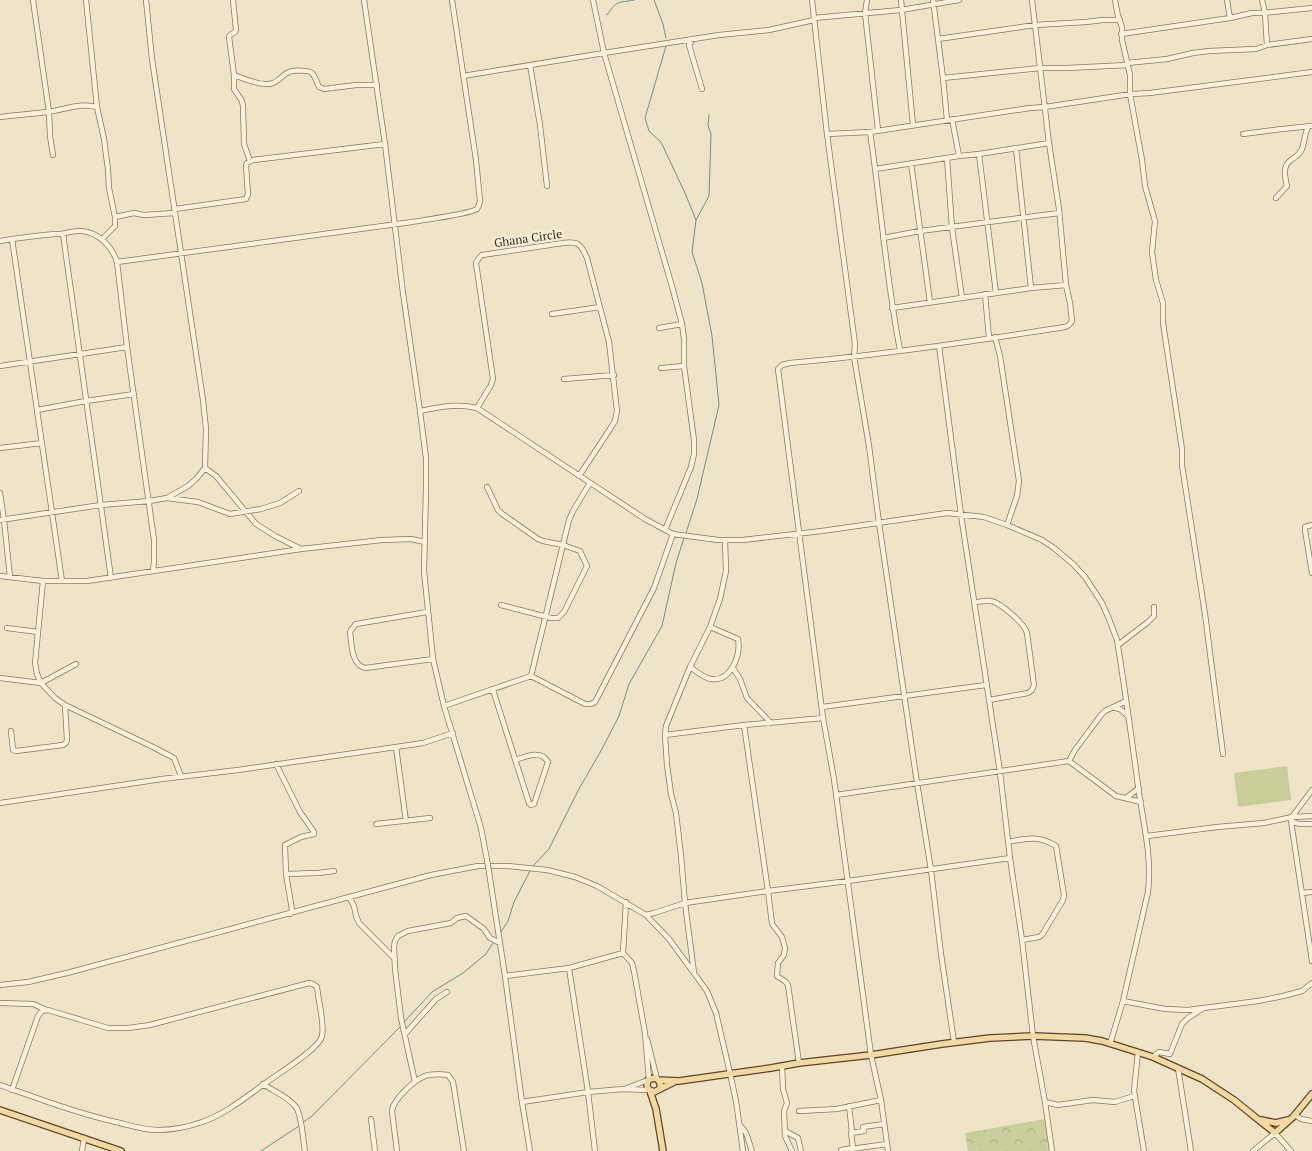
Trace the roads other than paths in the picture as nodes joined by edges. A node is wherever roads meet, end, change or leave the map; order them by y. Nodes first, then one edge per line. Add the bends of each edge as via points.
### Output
1 (33, 0) edge
2 (86, 0) edge
3 (146, 0) edge
4 (234, 0) edge
5 (364, 0) edge
6 (452, 0) edge
7 (593, 0) edge
8 (812, 0) edge
9 (867, 0) edge
10 (901, 0) edge
11 (959, 0) edge
12 (1032, 0) edge
13 (1115, 0) edge
14 (1227, 0) edge
15 (1262, 0) edge
16 (933, 2) edge
17 (1312, 8) edge
18 (902, 10) junction
19 (865, 13) junction
20 (1265, 13) junction
21 (1230, 18) junction
22 (814, 19) junction
23 (1120, 20) junction
24 (1035, 25) junction
25 (1121, 34) junction
26 (692, 39) junction
27 (938, 39) junction
28 (1312, 39) edge
29 (1266, 45) junction
30 (604, 53) junction
31 (1128, 64) junction
32 (530, 65) junction
33 (1040, 68) junction
34 (1312, 72) edge
35 (234, 75) junction
36 (463, 76) junction
37 (943, 78) junction
38 (377, 85) junction
39 (702, 89) dead end
40 (1130, 94) junction
41 (97, 107) junction
42 (1045, 107) junction
43 (49, 112) junction
44 (0, 117) edge
45 (949, 119) junction
46 (913, 125) junction
47 (1311, 126) edge
48 (878, 130) junction
49 (870, 132) junction
50 (827, 134) junction
51 (1243, 134) dead end
52 (1049, 143) junction
53 (385, 144) junction
54 (1016, 148) junction
55 (979, 154) junction
56 (53, 155) dead end
57 (959, 156) junction
58 (947, 158) junction
59 (250, 162) junction
60 (911, 163) junction
61 (875, 169) junction
62 (547, 186) dead end
63 (1276, 198) dead end
64 (175, 211) junction
65 (1059, 213) junction
66 (115, 216) junction
67 (1022, 217) junction
68 (988, 222) junction
69 (394, 224) junction
70 (952, 228) junction
71 (920, 231) junction
72 (63, 234) junction
73 (884, 238) junction
74 (12, 239) junction
75 (102, 239) junction
76 (0, 241) edge
77 (182, 254) junction
78 (117, 262) junction
79 (1066, 285) junction
80 (1031, 288) junction
81 (996, 293) junction
82 (985, 294) junction
83 (962, 298) junction
84 (930, 302) junction
85 (600, 308) junction
86 (892, 308) junction
87 (552, 314) dead end
88 (682, 324) junction
89 (658, 328) dead end
90 (995, 337) junction
91 (989, 338) junction
92 (936, 346) junction
93 (127, 347) junction
94 (900, 350) junction
95 (80, 354) junction
96 (854, 357) junction
97 (31, 362) junction
98 (0, 366) edge
99 (684, 366) junction
100 (661, 368) dead end
101 (614, 376) junction
102 (564, 380) dead end
103 (134, 394) junction
104 (86, 401) junction
105 (477, 408) junction
106 (37, 410) junction
107 (420, 411) junction
108 (42, 443) junction
109 (0, 448) edge
110 (205, 468) junction
111 (579, 476) junction
112 (590, 483) junction
113 (488, 488) dead end
114 (299, 491) dead end
115 (0, 493) edge
116 (167, 498) junction
117 (149, 501) junction
118 (101, 506) junction
119 (247, 512) junction
120 (52, 513) junction
121 (961, 515) junction
122 (2, 520) edge
123 (879, 523) junction
124 (1007, 525) junction
125 (1312, 525) edge
126 (665, 530) junction
127 (799, 533) junction
128 (673, 534) junction
129 (726, 540) junction
130 (425, 542) junction
131 (563, 545) junction
132 (301, 549) junction
133 (1310, 553) edge
134 (152, 571) junction
135 (1312, 573) edge
136 (0, 576) edge
137 (10, 577) junction
138 (110, 578) junction
139 (43, 581) junction
140 (62, 581) junction
141 (975, 602) junction
142 (501, 605) dead end
143 (1154, 607) dead end
144 (427, 612) junction
145 (545, 617) junction
146 (710, 627) junction
147 (7, 628) dead end
148 (38, 632) junction
149 (1118, 645) junction
150 (433, 659) junction
151 (76, 664) dead end
152 (690, 668) junction
153 (733, 668) junction
154 (531, 676) junction
155 (0, 678) edge
156 (41, 682) junction
157 (986, 684) junction
158 (493, 690) junction
159 (904, 696) junction
160 (989, 700) junction
161 (1126, 701) junction
162 (65, 705) junction
163 (444, 706) junction
164 (822, 707) junction
165 (1113, 708) junction
166 (1128, 716) junction
167 (823, 718) junction
168 (771, 723) junction
169 (744, 725) junction
170 (11, 732) dead end
171 (453, 733) junction
172 (665, 735) junction
173 (396, 747) junction
174 (1223, 754) dead end
175 (515, 760) junction
176 (1069, 761) junction
177 (276, 764) junction
178 (1000, 772) junction
179 (182, 776) junction
180 (917, 783) junction
181 (1138, 788) junction
182 (1312, 791) edge
183 (836, 795) junction
184 (1126, 798) junction
185 (1141, 802) junction
186 (0, 803) edge
187 (1312, 816) edge
188 (430, 818) dead end
189 (1291, 819) junction
190 (406, 821) junction
191 (376, 824) dead end
192 (1312, 824) edge
193 (1147, 836) junction
194 (1008, 842) junction
195 (1010, 858) junction
196 (931, 870) junction
197 (334, 871) dead end
198 (286, 874) junction
199 (848, 881) junction
200 (768, 891) junction
201 (1312, 892) edge
202 (1302, 894) junction
203 (349, 897) junction
204 (626, 902) junction
205 (685, 903) junction
206 (290, 914) junction
207 (646, 914) junction
208 (1022, 940) junction
209 (500, 943) junction
210 (623, 953) junction
211 (395, 959) junction
212 (1312, 961) edge
213 (569, 968) junction
214 (694, 974) junction
215 (505, 976) junction
216 (1312, 983) edge
217 (0, 985) edge
218 (447, 992) dead end
219 (1123, 1001) junction
220 (0, 1003) edge
221 (1202, 1008) junction
222 (48, 1010) junction
223 (645, 1033) junction
224 (405, 1034) junction
225 (1033, 1036) junction
226 (954, 1042) junction
227 (1110, 1044) junction
228 (1138, 1052) junction
229 (871, 1055) junction
230 (1153, 1057) junction
231 (798, 1063) junction
232 (782, 1066) junction
233 (1178, 1068) junction
234 (730, 1073) junction
235 (657, 1079) junction
236 (649, 1080) junction
237 (679, 1081) junction
238 (415, 1082) junction
239 (263, 1084) junction
240 (0, 1085) edge
241 (623, 1089) junction
242 (659, 1089) junction
243 (12, 1090) junction
244 (650, 1091) junction
245 (588, 1092) junction
246 (1312, 1094) edge
247 (1134, 1096) junction
248 (880, 1100) junction
249 (522, 1102) junction
250 (1045, 1102) junction
251 (849, 1106) junction
252 (656, 1108) junction
253 (0, 1110) edge
254 (799, 1111) dead end
255 (1294, 1116) junction
256 (371, 1119) dead end
257 (1259, 1119) junction
258 (1312, 1121) edge
259 (739, 1123) junction
260 (884, 1124) junction
261 (785, 1131) junction
262 (852, 1132) junction
263 (1275, 1133) junction
264 (84, 1138) junction
265 (887, 1144) junction
266 (841, 1150) edge
267 (82, 1151) edge
268 (121, 1151) edge
269 (305, 1151) edge
270 (375, 1151) edge
271 (397, 1151) edge
272 (464, 1151) edge
273 (530, 1151) edge
274 (594, 1151) edge
275 (663, 1151) edge
276 (743, 1151) edge
277 (752, 1151) edge
278 (792, 1151) edge
279 (801, 1151) edge
280 (835, 1151) edge
281 (888, 1151) edge
282 (1052, 1151) edge
283 (1144, 1151) edge
284 (1191, 1151) edge
285 (1253, 1151) edge
286 (1291, 1151) edge

1 - 43 street
2 - 41 street
3 - 64 street
4 - 35 street via 236,30 229,38
5 - 38 street
6 - 36 street
7 - 30 street
8 - 22 street
9 - 19 street
10 - 18 street
11 - 16 street
12 - 24 street
13 - 23 street
14 - 21 street
15 - 20 street
16 - 18 street
16 - 27 street
17 - 20 street
18 - 19 street
18 - 46 street
19 - 22 street
19 - 48 street
20 - 21 street
20 - 29 street
21 - 25 street
22 - 26 street via 768,30
22 - 50 street
23 - 24 street
23 - 25 street
24 - 27 street
24 - 33 street
25 - 31 street
26 - 30 street
26 - 39 street via 690,44
27 - 37 street
28 - 29 street
29 - 31 street via 1256,49 1209,51
30 - 32 street
30 - 88 street
31 - 33 street
31 - 40 street
32 - 36 street
32 - 62 street
33 - 37 street
33 - 42 street
34 - 40 street
35 - 38 street via 268,84 289,72 306,70 313,73 319,87 324,89
35 - 59 street via 234,89 243,106 244,144
36 - 69 street via 476,160 479,207 444,217
37 - 45 street
38 - 53 street
40 - 42 street
40 - 174 street via 1145,186 1155,221 1152,243 1156,280 1163,303 1163,323
41 - 43 street via 84,105
41 - 66 street
42 - 45 street
42 - 52 street
43 - 44 street
43 - 56 street
45 - 46 street
45 - 57 street
46 - 48 street
47 - 51 street
47 - 63 street via 1306,131 1299,156 1289,160 1285,167 1287,186
48 - 49 street
49 - 50 street
49 - 61 street
50 - 96 street via 855,344
52 - 54 street
52 - 65 street
53 - 59 street
53 - 69 street
54 - 55 street
54 - 67 street
55 - 57 street
55 - 68 street
57 - 58 street
58 - 60 street
58 - 70 street
59 - 64 street via 246,166 246,200
60 - 61 street
60 - 71 street
61 - 73 street
64 - 66 street
64 - 77 street
65 - 67 street
65 - 79 street
66 - 75 street via 115,226
67 - 68 street
67 - 80 street
68 - 70 street
68 - 81 street
69 - 77 street
69 - 107 street
70 - 71 street
70 - 83 street
71 - 73 street
71 - 84 street
72 - 74 street
72 - 75 street via 81,230
72 - 95 street
73 - 86 street
74 - 76 street
74 - 97 street
75 - 78 street via 114,252
77 - 78 street
77 - 110 street via 206,429
78 - 93 street
79 - 80 street
79 - 90 street via 1070,325
80 - 81 street
81 - 82 street
82 - 83 street
82 - 91 street
83 - 84 street
84 - 86 street
85 - 87 street
85 - 101 street, Ghana Circle
85 - 105 street, Ghana Circle via 587,258 575,242 482,255 476,263 493,379
86 - 94 street
88 - 89 street
88 - 99 street
90 - 91 street
90 - 124 street via 1019,481 1018,496
91 - 92 street
92 - 94 street
92 - 121 street via 939,346
93 - 95 street
93 - 103 street
94 - 96 street
95 - 97 street
95 - 104 street
96 - 123 street
96 - 127 street via 782,365 778,369
97 - 98 street
97 - 106 street
99 - 100 street
99 - 126 street via 694,454
101 - 102 street
101 - 111 street, Ghana Circle via 615,421
103 - 104 street
103 - 117 street
104 - 106 street
104 - 118 street
105 - 107 street via 464,405
105 - 111 street
106 - 108 street
107 - 130 street via 426,458
108 - 109 street
108 - 120 street
110 - 116 street via 188,486
110 - 119 street
111 - 112 street
112 - 126 street
112 - 131 street via 573,511
113 - 131 street via 498,510 505,516 538,539
114 - 119 street via 280,503
115 - 122 street
116 - 117 street
116 - 119 street via 198,502 230,514
117 - 118 street
117 - 134 street via 154,540
118 - 120 street
118 - 138 street
119 - 132 street via 256,524
120 - 122 street
120 - 140 street
121 - 123 street via 947,513
121 - 124 street via 984,517
121 - 141 street
122 - 137 street
123 - 127 street
123 - 159 street
124 - 149 street via 1032,535 1073,564 1102,603
125 - 133 street via 1305,528
126 - 128 street
127 - 129 street
127 - 164 street
128 - 129 street
128 - 154 street via 654,588 595,702 585,704
129 - 146 street via 726,571
130 - 132 street via 382,540
130 - 144 street
131 - 145 street
131 - 145 street via 580,550 588,566 564,612 558,618
132 - 134 street
133 - 135 street
134 - 138 street
136 - 137 street
137 - 139 street
138 - 140 street
139 - 140 street
139 - 148 street
141 - 157 street
141 - 160 street via 996,603 1018,620 1028,633 1032,690
142 - 145 street
143 - 149 street via 1154,616
144 - 150 street
144 - 150 street via 356,624 350,632 355,660 361,667
145 - 154 street
146 - 152 street
146 - 153 street via 738,639 740,647
147 - 148 street
148 - 156 street via 35,663
149 - 161 street
150 - 163 street
151 - 156 street
152 - 153 street via 709,679 724,677
152 - 172 street
153 - 168 street via 747,698
154 - 158 street
155 - 156 street
156 - 162 street
157 - 159 street
157 - 160 street
158 - 163 street
158 - 175 street
159 - 164 street
159 - 180 street
160 - 178 street
161 - 165 street
161 - 166 street
162 - 170 street via 66,743 16,751 13,750
162 - 179 street via 174,758
163 - 171 street
164 - 167 street
165 - 166 street
165 - 176 street via 1105,711
166 - 181 street
167 - 168 street
167 - 183 street
168 - 169 street
169 - 172 street
169 - 200 street
171 - 173 street via 423,743
171 - 209 street, bridge via 481,828
172 - 205 street
173 - 177 street
173 - 190 street
175 - 175 street via 537,755 547,759 534,804 529,803
176 - 178 street
176 - 184 street via 1116,796
177 - 179 street
177 - 198 street via 314,832 285,845
178 - 180 street
178 - 194 street
179 - 186 street
180 - 183 street
180 - 196 street
181 - 184 street
181 - 185 street
182 - 189 street
183 - 199 street
184 - 185 street
185 - 193 street
187 - 189 street
188 - 190 street
189 - 192 street via 1299,824
189 - 193 street
189 - 202 street
190 - 191 street
193 - 219 street via 1150,881
194 - 195 street
194 - 208 street via 1034,837 1056,846 1064,895 1042,935
195 - 196 street
195 - 208 street
196 - 199 street
196 - 226 street
197 - 198 street
198 - 206 street
199 - 200 street
199 - 229 street
200 - 205 street
200 - 231 street via 772,924 782,937 785,948 778,963 777,976 788,985
201 - 202 street
202 - 212 street
203 - 204 street via 459,869 507,866 575,877
203 - 206 street
203 - 211 street via 359,923
204 - 207 street
204 - 210 street
205 - 207 street
205 - 214 street
206 - 217 street via 47,978
207 - 214 street
208 - 225 street
209 - 211 street via 466,916 460,916 451,923 400,935 395,941
209 - 215 street
210 - 213 street
210 - 223 street via 632,963
211 - 224 street
213 - 215 street
213 - 245 street
214 - 234 street via 707,991 716,1014
215 - 249 street
216 - 221 street via 1295,993
218 - 224 street
219 - 221 street via 1173,1010
219 - 227 street
220 - 222 street via 33,1004
221 - 230 street via 1182,1024 1170,1054 1159,1052
222 - 239 street via 108,1028 128,1028 150,1025 308,982 313,984 317,987 322,1038 310,1051
222 - 243 street via 38,1016
223 - 235 street
223 - 236 street
224 - 238 street
225 - 226 main road
225 - 227 main road via 1085,1038
225 - 250 street
226 - 229 main road
227 - 228 main road
228 - 230 main road
228 - 247 street
229 - 231 main road
229 - 248 street
230 - 233 main road
231 - 232 main road
232 - 234 main road
232 - 261 street via 787,1103
233 - 257 main road via 1217,1088
233 - 284 street
234 - 237 main road
234 - 259 street
235 - 236 main road
235 - 237 main road
235 - 242 main road
236 - 241 street
236 - 244 main road via 647,1087
237 - 242 main road
238 - 271 street via 392,1109
238 - 272 street via 435,1074 451,1078
239 - 243 street via 206,1121 158,1130 93,1117
239 - 269 street via 298,1110
240 - 243 street
241 - 244 street
241 - 245 street
242 - 244 main road
242 - 252 main road
244 - 252 main road
245 - 249 street
245 - 274 street
246 - 255 main road
247 - 250 street via 1115,1102 1093,1100 1058,1105
247 - 283 street
248 - 251 street
248 - 260 street
249 - 273 street
250 - 282 street
251 - 254 street
251 - 262 street
252 - 275 main road
253 - 264 main road
255 - 257 main road via 1276,1123
255 - 258 street
255 - 263 main road
256 - 270 street
257 - 263 main road
259 - 276 street
259 - 277 street
260 - 262 street
260 - 265 street
261 - 278 street
261 - 279 street via 798,1138
262 - 266 street via 853,1148
263 - 285 street
263 - 286 street
264 - 267 street
264 - 268 main road
265 - 266 street
265 - 281 street
266 - 280 street

